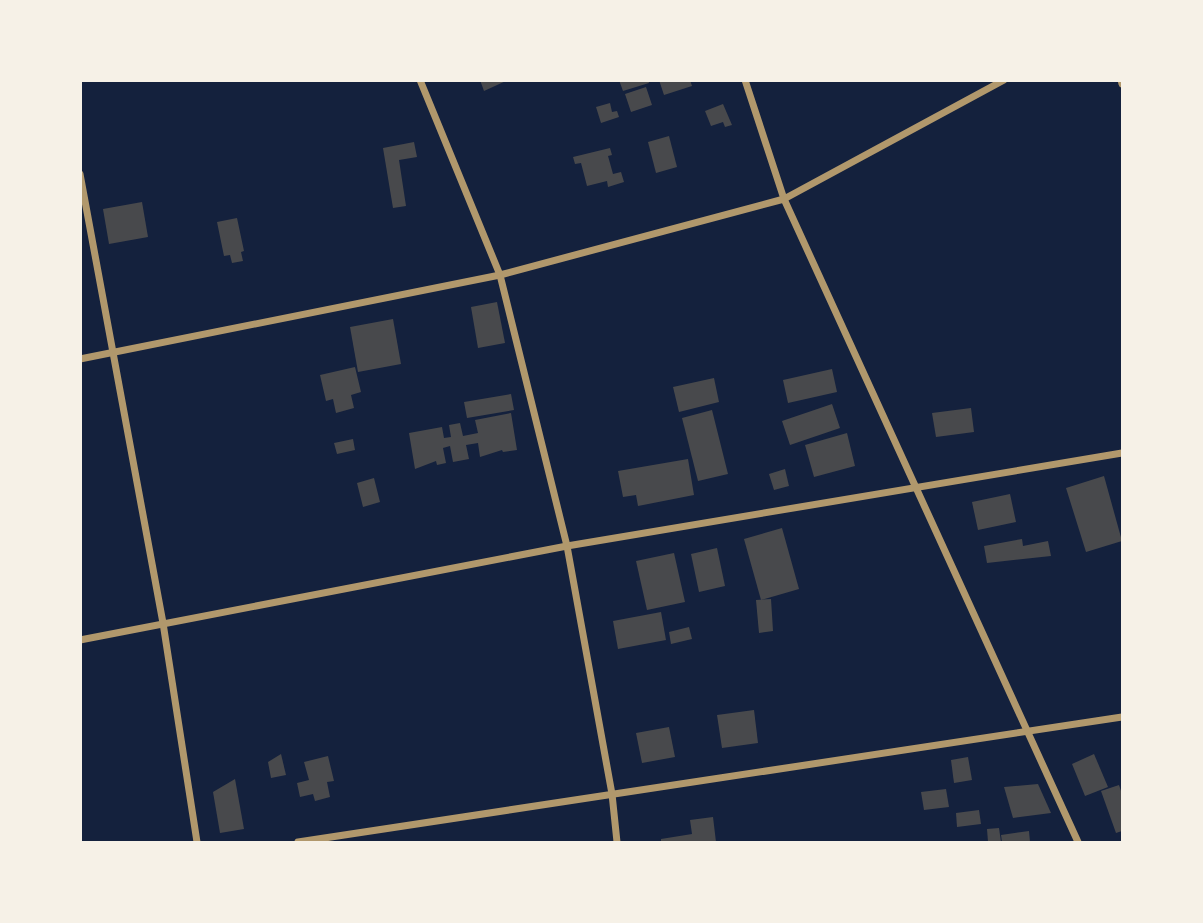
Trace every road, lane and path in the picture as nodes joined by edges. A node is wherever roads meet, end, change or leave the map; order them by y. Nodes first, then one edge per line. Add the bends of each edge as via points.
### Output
1 (420, 80) edge
2 (745, 80) edge
3 (1004, 80) edge
4 (80, 174) edge
5 (784, 199) junction
6 (500, 275) junction
7 (114, 351) junction
8 (80, 359) edge
9 (1122, 453) edge
10 (915, 487) junction
11 (567, 546) junction
12 (163, 623) junction
13 (80, 640) edge
14 (1122, 717) edge
15 (1028, 730) junction
16 (612, 794) junction
17 (197, 842) edge
18 (298, 842) edge
19 (617, 842) edge
20 (1078, 842) edge

1 - 6 street
2 - 5 street
3 - 5 street
4 - 7 street
5 - 6 street
5 - 10 street
6 - 7 street
6 - 11 street
7 - 8 street
7 - 12 street
9 - 10 street
10 - 11 street
10 - 15 street
11 - 12 street
11 - 16 street
12 - 13 street
12 - 17 street
14 - 15 street
15 - 16 street
15 - 20 street
16 - 18 street
16 - 19 street

